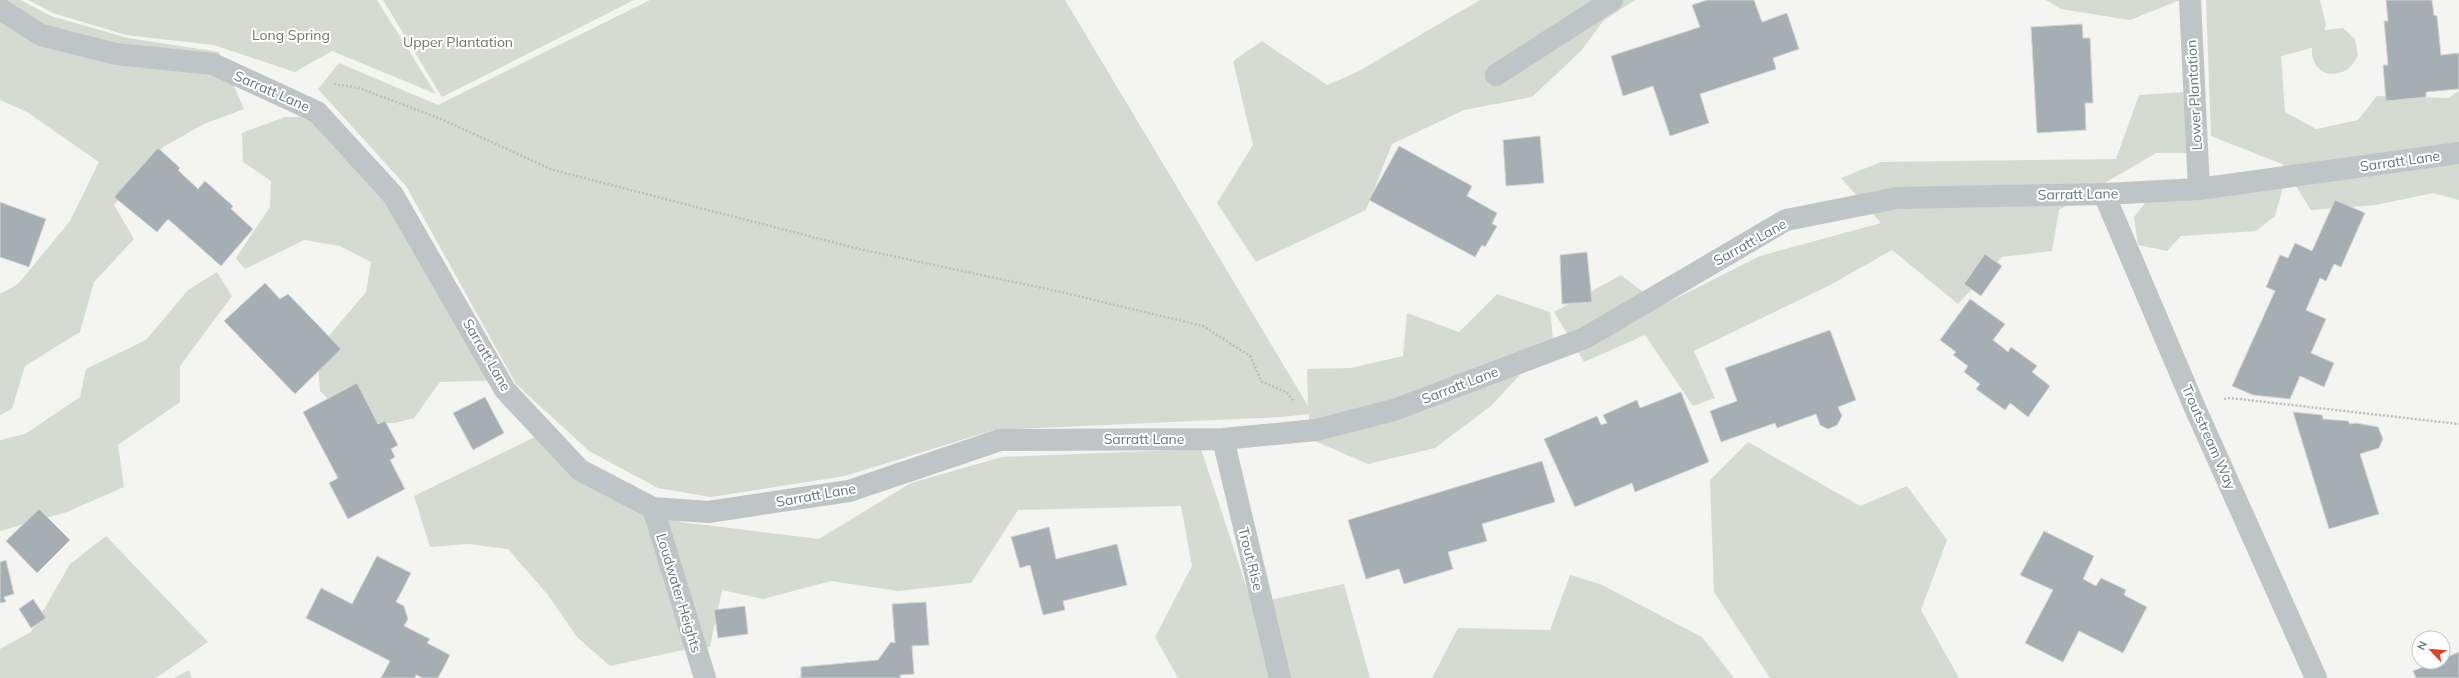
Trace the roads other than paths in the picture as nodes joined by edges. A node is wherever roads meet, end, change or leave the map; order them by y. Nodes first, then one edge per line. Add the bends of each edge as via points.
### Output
1 (1612, 0) edge
2 (2190, 0) edge
3 (0, 9) edge
4 (1496, 75) dead end
5 (2459, 153) edge
6 (2198, 189) junction
7 (2104, 194) junction
8 (1223, 439) junction
9 (653, 508) junction
10 (704, 678) edge
11 (1280, 678) edge
12 (2316, 678) edge

1 - 4 street
2 - 6 street, Lower Plantation
3 - 9 street, Sarratt Lane via 41,35 116,54 213,64 317,112 393,195 505,390 580,470
5 - 6 street, Sarratt Lane
6 - 7 street, Sarratt Lane
7 - 8 street, Sarratt Lane via 1897,198 1786,220 1585,338 1394,410 1316,430
7 - 12 street, Troutstream Way via 2195,408
8 - 9 street, Sarratt Lane via 1000,440 849,491 708,512
8 - 11 street, Trout Rise
9 - 10 street, Loudwater Heights

